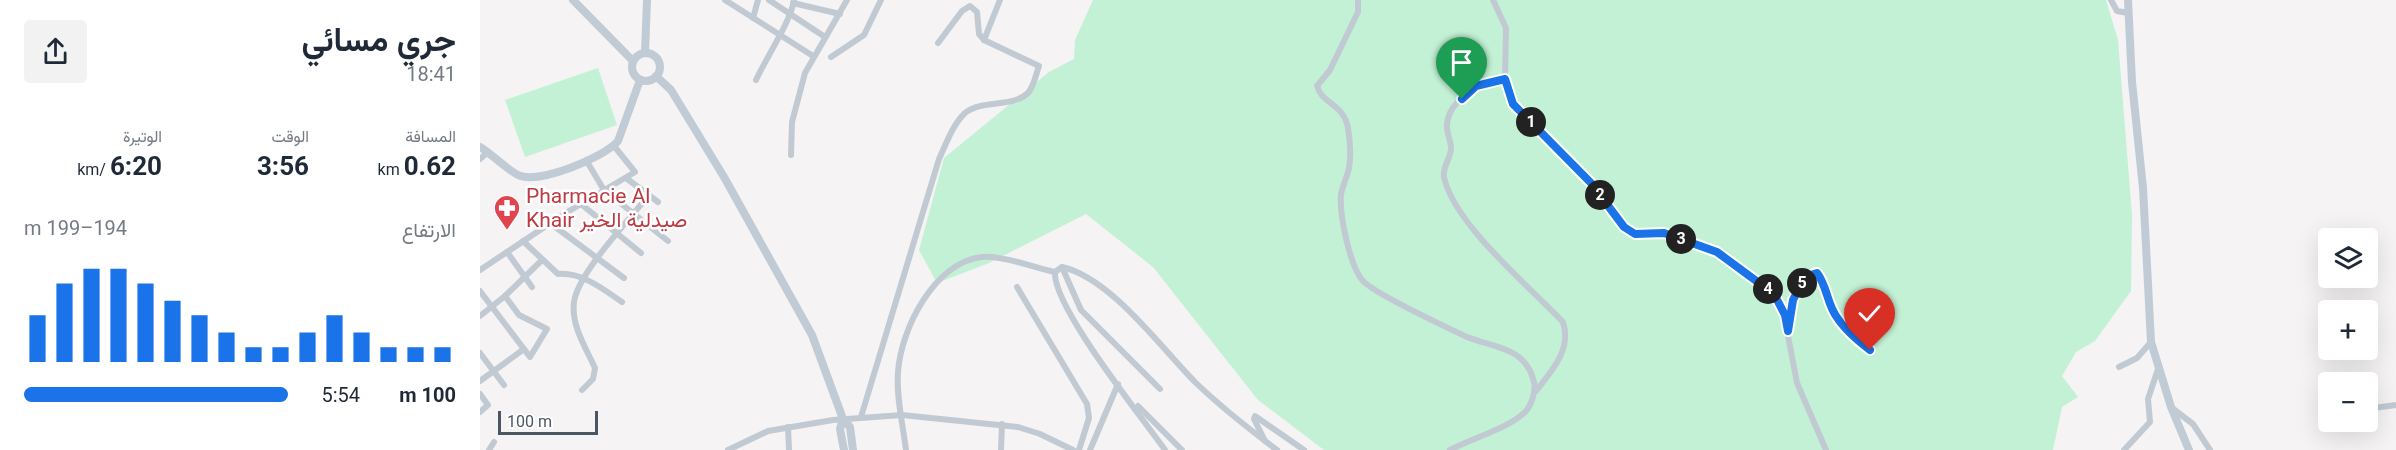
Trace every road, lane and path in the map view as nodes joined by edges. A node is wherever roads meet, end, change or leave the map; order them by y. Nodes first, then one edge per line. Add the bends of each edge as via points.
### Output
1 (573, 0) edge
2 (646, 0) edge
3 (725, 0) edge
4 (758, 0) edge
5 (769, 0) edge
6 (820, 0) edge
7 (847, 0) edge
8 (881, 0) edge
9 (1000, 0) edge
10 (1358, 0) edge
11 (1493, 0) edge
12 (2111, 0) edge
13 (2128, 0) edge
14 (794, 1) edge
15 (819, 9) junction
16 (2128, 13) junction
17 (840, 14) junction
18 (791, 15) junction
19 (753, 18) junction
20 (778, 34) junction
21 (825, 37) junction
22 (984, 40) junction
23 (938, 43) dead end
24 (645, 53) junction
25 (813, 56) junction
26 (831, 57) dead end
27 (633, 61) junction
28 (656, 76) junction
29 (1505, 79) junction
30 (640, 80) junction
31 (756, 80) dead end
32 (614, 146) junction
33 (484, 149) edge
34 (791, 155) dead end
35 (480, 159) edge
36 (586, 160) junction
37 (626, 178) junction
38 (604, 190) junction
39 (649, 195) junction
40 (658, 202) dead end
41 (582, 204) junction
42 (634, 214) junction
43 (550, 223) junction
44 (617, 235) junction
45 (523, 241) junction
46 (668, 241) dead end
47 (507, 252) junction
48 (641, 253) dead end
49 (599, 258) junction
50 (542, 260) junction
51 (1062, 267) junction
52 (480, 270) edge
53 (1055, 272) junction
54 (524, 276) junction
55 (583, 278) junction
56 (624, 278) dead end
57 (532, 287) dead end
58 (1017, 287) dead end
59 (480, 291) edge
60 (505, 296) junction
61 (622, 302) dead end
62 (492, 307) junction
63 (480, 316) edge
64 (1788, 331) junction
65 (2151, 342) junction
66 (524, 349) junction
67 (1870, 350) dead end
68 (480, 353) edge
69 (2119, 367) dead end
70 (2158, 368) junction
71 (493, 371) junction
72 (480, 381) edge
73 (1118, 384) junction
74 (504, 385) dead end
75 (1160, 389) dead end
76 (582, 390) dead end
77 (1536, 390) junction
78 (480, 394) edge
79 (1126, 394) junction
80 (2396, 405) edge
81 (2171, 407) junction
82 (2378, 407) edge
83 (480, 411) edge
84 (902, 415) junction
85 (861, 417) junction
86 (843, 419) junction
87 (1002, 424) junction
88 (788, 427) junction
89 (1265, 441) junction
90 (494, 442) dead end
91 (2131, 447) edge
92 (489, 450) edge
93 (728, 450) edge
94 (789, 450) edge
95 (844, 450) edge
96 (854, 450) edge
97 (906, 450) edge
98 (1001, 450) edge
99 (1072, 450) edge
100 (1079, 450) edge
101 (1090, 450) edge
102 (1165, 450) edge
103 (1182, 450) edge
104 (1277, 450) edge
105 (1304, 450) edge
106 (1450, 450) edge
107 (1826, 450) edge
108 (2124, 450) edge
109 (2189, 450) edge
110 (2210, 450) edge

1 - 27 street
2 - 24 street
3 - 19 street
4 - 19 street
5 - 18 street
6 - 15 street
7 - 17 street
8 - 26 street via 864,35
9 - 22 street
10 - 77 street via 1358,12 1330,70 1317,86 1323,97 1343,112 1348,127 1349,167 1341,196 1346,237 1361,278 1386,296 1469,338 1511,350 1532,373
11 - 29 street via 1506,28
12 - 16 street via 2117,11
13 - 16 street
14 - 15 street
14 - 18 street
15 - 17 street
16 - 65 street
17 - 21 street
18 - 20 street
18 - 21 street
19 - 20 street
20 - 25 street
20 - 31 street
21 - 25 street
22 - 23 street via 979,34 977,12 970,6 962,10
22 - 85 street via 1039,66 1028,93 965,113 953,129 939,159
24 - 27 street
24 - 28 street via 658,61
25 - 34 street via 797,98
27 - 30 street via 632,70
28 - 30 street
28 - 86 street via 671,90 724,177 812,335
29 - 64 street via 1513,104 1591,183 1624,227 1635,234 1664,233 1717,252 1774,294
29 - 77 street via 1476,86 1450,113 1450,157 1444,172 1449,193 1476,233 1563,322 1566,341 1556,366
30 - 32 street via 623,133
32 - 36 street
32 - 37 street via 635,172
33 - 35 street
33 - 36 street via 519,176 545,177
36 - 38 street
37 - 38 street
37 - 39 street
38 - 41 street
38 - 42 street
39 - 40 street
39 - 42 street
41 - 43 street
41 - 44 street
42 - 44 street
42 - 46 street
43 - 45 street
43 - 49 street
44 - 48 street
44 - 49 street
45 - 47 street
45 - 50 street
47 - 52 street
47 - 54 street
49 - 55 street
49 - 56 street
50 - 54 street
50 - 55 street via 558,274
51 - 53 street
51 - 75 street via 1081,310
51 - 89 street via 1073,269 1122,302 1196,382
53 - 73 street via 1055,286 1083,337
53 - 84 street via 985,256 962,261 942,277 907,328 898,372
54 - 57 street
54 - 60 street
55 - 61 street
55 - 76 street via 574,303 580,341 595,368 593,380
58 - 100 street via 1087,404 1089,418
59 - 62 street
60 - 62 street
60 - 66 street via 519,315 547,328 531,357
62 - 63 street
62 - 66 street
64 - 67 street via 1793,300 1805,277 1817,273 1836,316
64 - 107 street via 1797,383
65 - 69 street via 2137,358
65 - 70 street
66 - 71 street
68 - 71 street
70 - 81 street
70 - 91 street via 2148,399 2150,422
71 - 72 street
71 - 74 street
73 - 79 street
73 - 101 street
77 - 106 street via 1526,411
78 - 83 street via 488,405
79 - 102 street
79 - 103 street
80 - 82 street
81 - 109 street
81 - 110 street via 2193,424
84 - 85 street
84 - 87 street
84 - 97 street
85 - 86 street
86 - 88 street
86 - 95 street via 840,429
86 - 96 street via 850,427
87 - 98 street
87 - 99 street via 1040,434
88 - 93 street via 768,431
88 - 94 street
89 - 104 street
89 - 105 street via 1255,416
90 - 92 street
91 - 108 street

